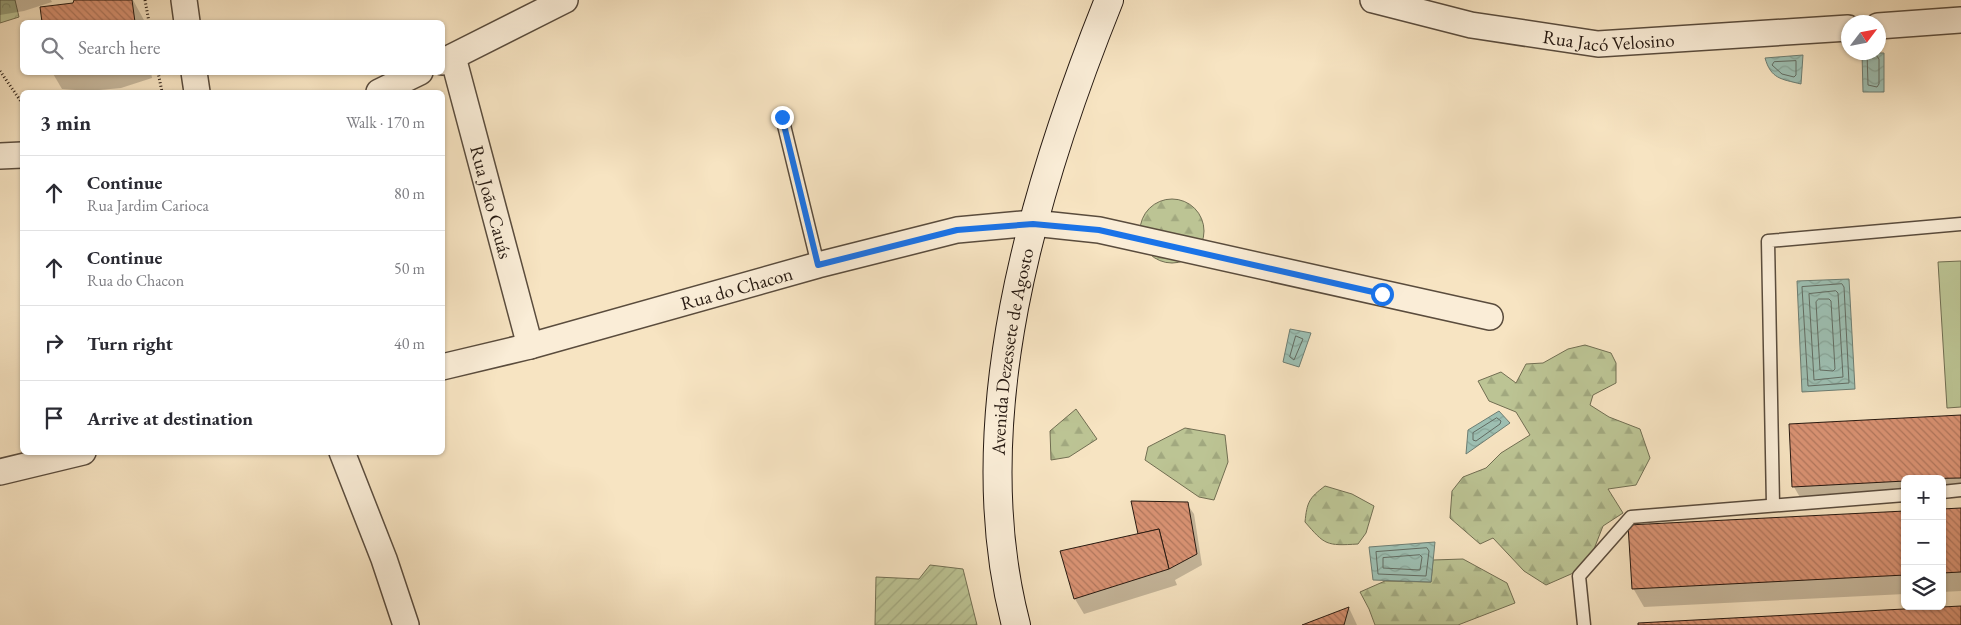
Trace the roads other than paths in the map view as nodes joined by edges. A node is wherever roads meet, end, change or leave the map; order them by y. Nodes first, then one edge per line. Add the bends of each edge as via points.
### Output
1 (184, 0) edge
2 (1109, 0) edge
3 (1373, 0) edge
4 (557, 2) edge
5 (187, 20) edge
6 (1961, 20) edge
7 (1886, 25) edge
8 (1841, 28) edge
9 (448, 59) edge
10 (194, 75) edge
11 (414, 75) edge
12 (197, 90) edge
13 (383, 90) edge
14 (782, 117) dead end
15 (20, 155) edge
16 (0, 156) edge
17 (1033, 224) junction
18 (1961, 224) edge
19 (818, 265) junction
20 (1490, 317) dead end
21 (530, 346) junction
22 (445, 366) edge
23 (71, 455) edge
24 (343, 455) edge
25 (0, 472) edge
26 (1961, 490) edge
27 (1946, 492) edge
28 (1901, 495) edge
29 (1773, 505) junction
30 (406, 625) edge
31 (1016, 625) edge
32 (1584, 625) edge

1 - 5 street
2 - 17 main road, Avenida Dezessete de Agosto via 1054,148
3 - 8 street, Rua Jacó Velosino via 1471,26 1598,44
4 - 9 street
6 - 7 street
9 - 21 street, Rua João Cauás
10 - 12 street
11 - 13 street
14 - 19 lane
15 - 16 street
17 - 19 street, Rua do Chacon via 957,230
17 - 20 street, Rua do Chacon via 1099,230
17 - 31 main road, Avenida Dezessete de Agosto via 1014,306 1001,401 997,463 1001,538
18 - 29 lane via 1768,241
19 - 21 street, Rua do Chacon
21 - 22 street, Rua do Chacon
23 - 25 street
24 - 30 street
26 - 27 lane
28 - 29 lane
29 - 32 lane via 1631,516 1579,576

